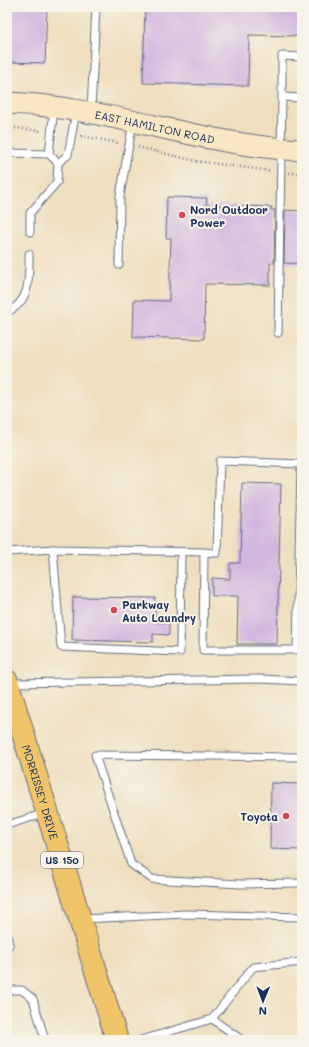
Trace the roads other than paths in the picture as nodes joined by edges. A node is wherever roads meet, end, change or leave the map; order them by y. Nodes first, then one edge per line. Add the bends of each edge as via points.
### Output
1 (96, 7) edge
2 (302, 57) edge
3 (282, 97) junction
4 (302, 98) edge
5 (7, 102) edge
6 (54, 107) junction
7 (83, 111) junction
8 (133, 122) junction
9 (281, 149) junction
10 (302, 150) edge
11 (7, 153) edge
12 (49, 154) junction
13 (58, 163) junction
14 (30, 232) dead end
15 (29, 254) dead end
16 (119, 265) dead end
17 (7, 312) edge
18 (278, 333) dead end
19 (54, 549) junction
20 (7, 552) edge
21 (181, 552) junction
22 (204, 552) junction
23 (302, 681) edge
24 (7, 682) edge
25 (302, 757) edge
26 (47, 812) junction
27 (7, 825) edge
28 (302, 883) edge
29 (302, 917) edge
30 (80, 919) junction
31 (7, 935) edge
32 (7, 945) edge
33 (302, 962) edge
34 (7, 990) edge
35 (212, 1019) junction
36 (45, 1040) edge
37 (118, 1040) edge
38 (141, 1040) edge
39 (242, 1040) edge

1 - 7 lane
2 - 3 lane via 282,56
3 - 4 lane
3 - 9 lane
5 - 6 main road, EAST HAMILTON ROAD
6 - 7 main road, EAST HAMILTON ROAD
6 - 12 lane
7 - 8 main road, EAST HAMILTON ROAD
7 - 13 lane via 72,135 68,155
8 - 9 main road, EAST HAMILTON ROAD via 215,140
8 - 16 lane via 120,196
9 - 10 main road, EAST HAMILTON ROAD
9 - 18 lane
11 - 12 lane
12 - 13 lane
13 - 14 lane via 57,182 30,213
15 - 17 lane via 27,291 16,308
19 - 20 lane
19 - 21 lane
19 - 21 lane via 61,647 180,652
21 - 22 lane
22 - 22 lane via 203,650 297,650 301,464 220,461 217,553
23 - 24 lane via 260,679
24 - 26 main road, MORRISSEY DRIVE / US 150
25 - 28 lane via 95,755 132,864 152,879 240,884
26 - 27 lane
26 - 30 main road, MORRISSEY DRIVE / US 150
29 - 30 lane via 186,914
30 - 37 main road, MORRISSEY DRIVE / US 150
31 - 32 lane
33 - 35 lane via 253,967
34 - 36 lane via 22,990 33,999
35 - 38 lane
35 - 39 lane

